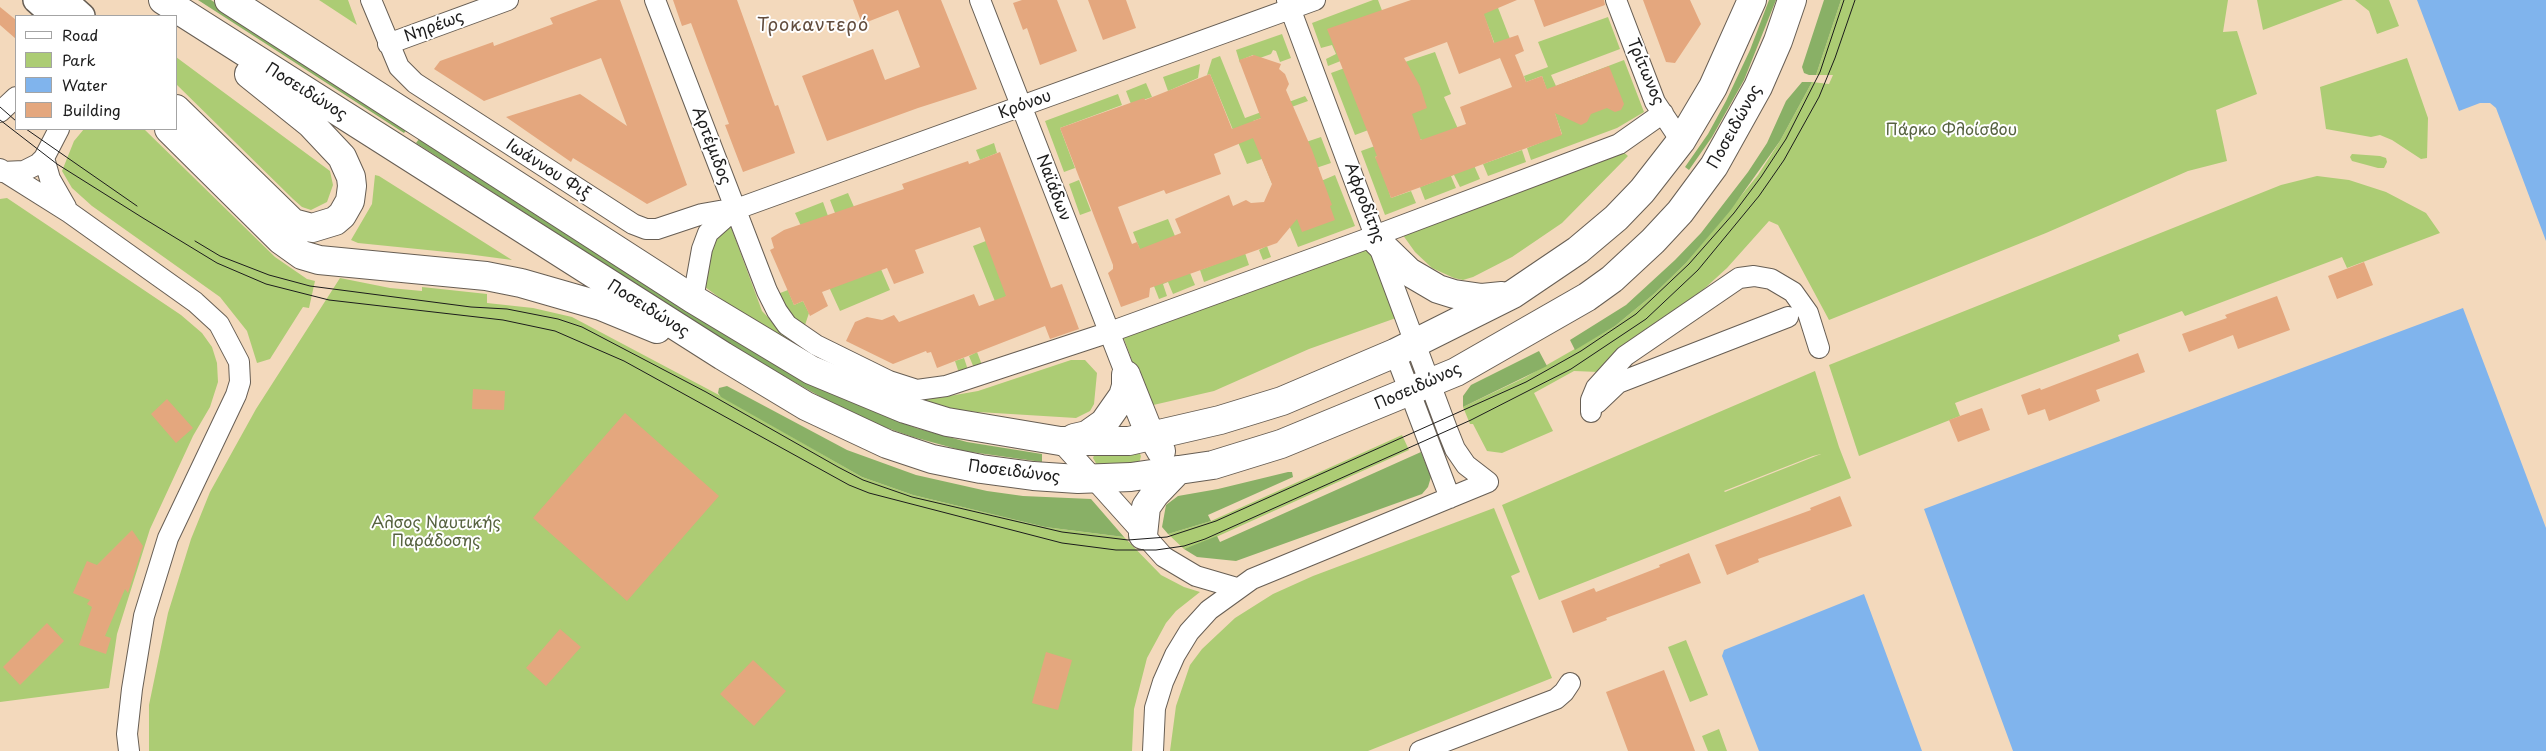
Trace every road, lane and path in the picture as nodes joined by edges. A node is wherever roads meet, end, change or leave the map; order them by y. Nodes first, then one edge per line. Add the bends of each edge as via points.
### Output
1 (36, 0) edge
2 (64, 0) edge
3 (152, 0) edge
4 (164, 0) edge
5 (229, 0) edge
6 (370, 0) edge
7 (508, 0) edge
8 (655, 0) edge
9 (980, 0) edge
10 (1315, 0) edge
11 (1616, 0) edge
12 (1752, 0) edge
13 (1792, 0) edge
14 (1289, 4) edge
15 (53, 15) edge
16 (81, 15) edge
17 (172, 15) edge
18 (178, 20) edge
19 (388, 44) junction
20 (15, 98) edge
21 (1022, 107) junction
22 (178, 111) edge
23 (0, 112) edge
24 (1663, 112) junction
25 (58, 130) edge
26 (170, 130) edge
27 (1681, 141) junction
28 (44, 158) junction
29 (1, 171) edge
30 (735, 209) junction
31 (70, 213) junction
32 (1377, 239) junction
33 (1513, 294) junction
34 (693, 298) junction
35 (1788, 317) dead end
36 (1110, 332) junction
37 (1405, 348) junction
38 (1819, 348) dead end
39 (723, 356) junction
40 (1126, 375) junction
41 (1426, 394) junction
42 (1152, 437) junction
43 (1060, 441) junction
44 (1178, 470) junction
45 (1092, 478) junction
46 (1450, 498) junction
47 (1143, 535) junction
48 (1237, 588) junction
49 (1570, 682) dead end
50 (129, 751) edge
51 (1153, 751) edge
52 (1420, 751) edge

1 - 15 main road
2 - 16 main road
3 - 17 highway
4 - 39 highway, Ποσειδώνος
5 - 34 highway, Ποσειδώνος
6 - 19 street, Ιωάννου Φιξ
7 - 19 street, Νηρέως
8 - 30 street, Αρτέμιδος
9 - 21 street, Ναϊάδων
10 - 14 street, Κρόνου
11 - 24 street, Τρίτωνος via 1655,102
12 - 27 highway, Ποσειδώνος via 1709,95
13 - 41 highway, Ποσειδώνος via 1778,41 1743,115 1714,166 1673,219 1633,261 1588,297 1456,372
14 - 21 street, Κρόνου
14 - 32 street, Αφροδίτης
18 - 22 highway via 284,101 334,147 351,177 350,201 335,221 320,227 303,227
19 - 30 street, Ιωάννου Φιξ via 399,67 414,83 633,224 657,229 702,214
20 - 23 street
21 - 30 street, Κρόνου
21 - 36 street, Ναϊάδων
24 - 27 street, Τρίτωνος
24 - 32 street via 1619,144
25 - 28 street
26 - 39 highway via 281,240 302,255 319,260 521,282 601,306
27 - 33 highway, Ποσειδώνος via 1616,218 1578,250
28 - 29 street via 24,171
28 - 31 street via 50,179
29 - 31 street
30 - 34 street via 708,233
30 - 36 street, Αρτέμιδος via 767,291 787,324 798,334 889,381 917,390 946,386
31 - 50 street via 195,302 215,320 236,353 240,371 240,382 228,412 168,538 144,616 127,734
32 - 33 highway via 1409,272 1438,289 1482,298
32 - 36 street
32 - 37 street, Αφροδίτης
33 - 37 highway, Ποσειδώνος
34 - 43 highway, Ποσειδώνος via 811,370 883,401 956,424
35 - 38 street via 1618,383 1590,412 1596,388 1625,356 1739,278 1771,279 1793,292 1808,313
36 - 40 street, Ναϊάδων
37 - 41 street, Αφροδίτης
37 - 42 highway, Ποσειδώνος via 1282,401
39 - 45 highway, Ποσειδώνος via 806,406 887,444 932,459 1033,476
40 - 42 highway
40 - 43 highway via 1123,396 1104,422 1087,435
41 - 44 highway, Ποσειδώνος via 1213,465
41 - 46 street, Αφροδίτης
41 - 46 street, Αφροδίτης via 1460,457 1488,482
42 - 43 highway, Ποσειδώνος via 1129,441
42 - 44 highway
43 - 45 street
44 - 45 highway, Ποσειδώνος via 1131,477
44 - 47 highway via 1146,507
45 - 47 street
46 - 48 street via 1267,572
47 - 48 street via 1164,557 1184,571
48 - 51 street via 1209,610 1189,632 1175,655 1156,708
49 - 52 street via 1556,699

